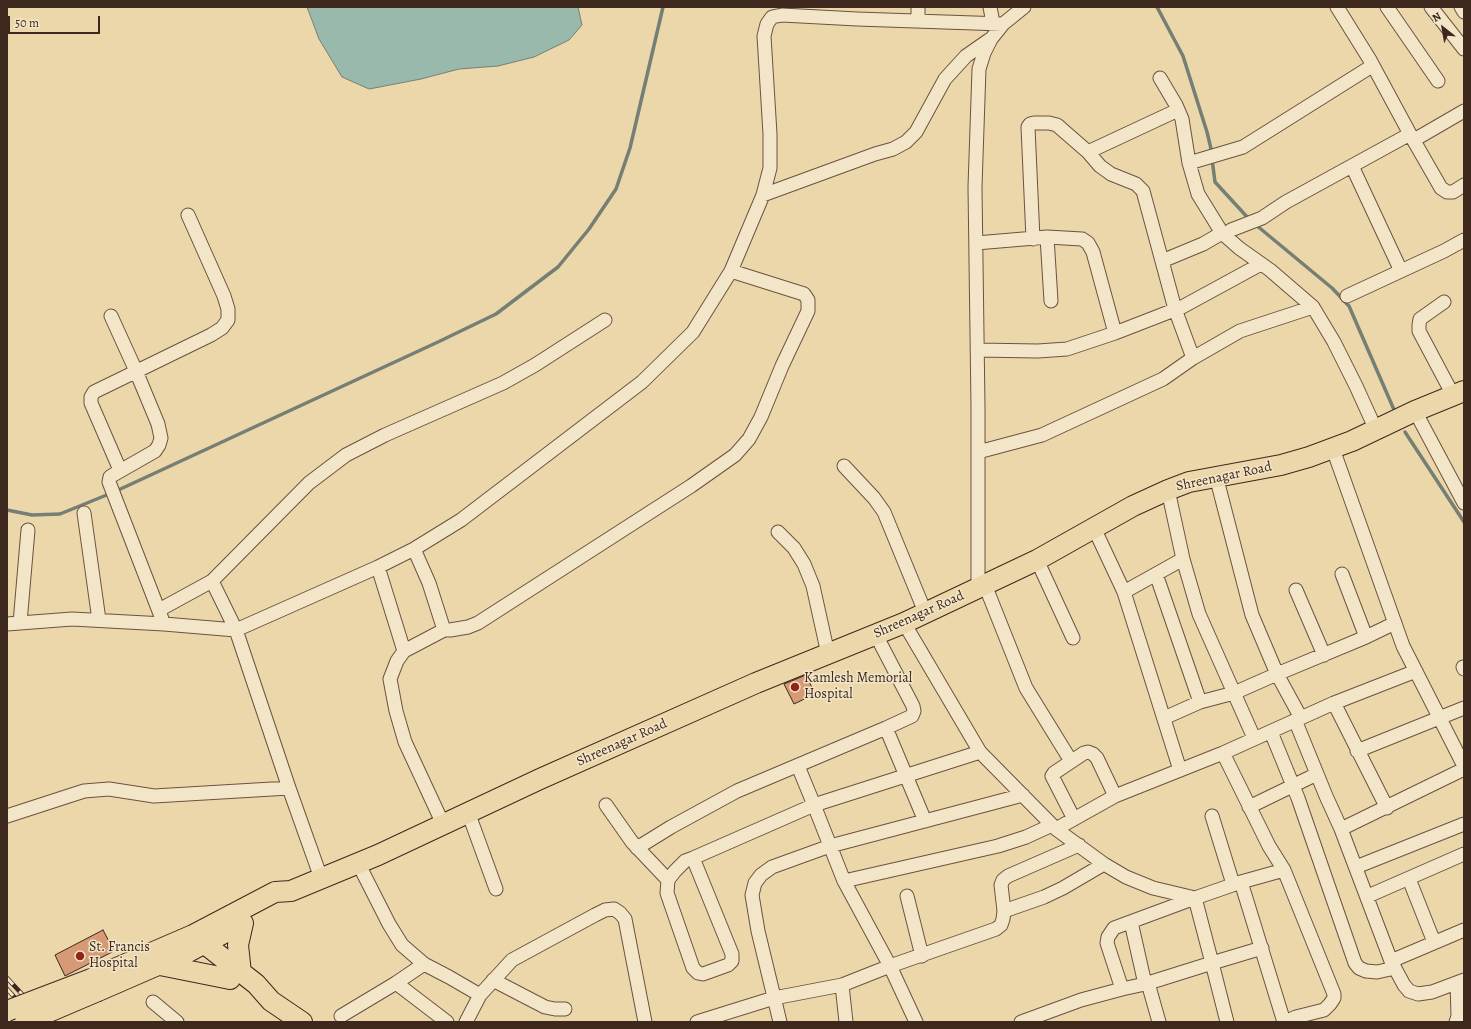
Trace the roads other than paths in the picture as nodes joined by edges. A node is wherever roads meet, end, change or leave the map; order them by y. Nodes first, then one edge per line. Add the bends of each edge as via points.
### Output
1 (918, 7) edge
2 (990, 7) edge
3 (1024, 7) edge
4 (1337, 7) edge
5 (1387, 7) edge
6 (1431, 7) edge
7 (1461, 7) edge
8 (1464, 12) edge
9 (856, 13) edge
10 (918, 21) junction
11 (998, 23) junction
12 (991, 39) junction
13 (1464, 49) edge
14 (1372, 66) junction
15 (1160, 78) dead end
16 (1438, 81) dead end
17 (1178, 110) junction
18 (1464, 110) edge
19 (1412, 137) junction
20 (1088, 152) junction
21 (1189, 163) junction
22 (1352, 166) junction
23 (1464, 185) edge
24 (763, 195) junction
25 (188, 215) dead end
26 (1226, 232) junction
27 (1047, 237) junction
28 (1034, 239) junction
29 (1464, 240) edge
30 (976, 243) junction
31 (1162, 262) junction
32 (1261, 264) junction
33 (731, 271) junction
34 (1401, 271) junction
35 (1347, 296) dead end
36 (1051, 301) dead end
37 (1444, 302) dead end
38 (1313, 306) junction
39 (1175, 309) junction
40 (111, 316) dead end
41 (605, 320) dead end
42 (1115, 333) junction
43 (977, 350) junction
44 (1194, 358) junction
45 (136, 371) junction
46 (1459, 393) edge
47 (1415, 411) junction
48 (1376, 430) junction
49 (1333, 449) junction
50 (978, 452) junction
51 (844, 466) dead end
52 (120, 470) junction
53 (1216, 476) junction
54 (1168, 490) junction
55 (1464, 503) edge
56 (84, 513) dead end
57 (1094, 528) junction
58 (28, 530) dead end
59 (778, 532) dead end
60 (414, 549) junction
61 (1183, 559) junction
62 (1037, 560) junction
63 (378, 567) junction
64 (1156, 574) junction
65 (1342, 574) dead end
66 (212, 582) junction
67 (981, 586) junction
68 (1296, 590) dead end
69 (1124, 592) junction
70 (159, 610) junction
71 (925, 612) junction
72 (99, 620) junction
73 (20, 623) junction
74 (904, 623) junction
75 (1395, 623) junction
76 (7, 624) edge
77 (164, 624) junction
78 (236, 630) junction
79 (444, 630) junction
80 (876, 635) junction
81 (1366, 637) junction
82 (1073, 638) dead end
83 (404, 651) junction
84 (828, 654) junction
85 (1324, 655) junction
86 (1416, 671) junction
87 (1277, 674) junction
88 (1234, 693) junction
89 (1200, 702) junction
90 (1334, 703) junction
91 (1464, 708) edge
92 (1164, 718) junction
93 (1440, 718) junction
94 (1298, 719) junction
95 (886, 728) junction
96 (1271, 732) junction
97 (1254, 738) junction
98 (1357, 751) junction
99 (980, 752) junction
100 (1223, 753) junction
101 (1071, 761) junction
102 (798, 766) junction
103 (1464, 766) edge
104 (1464, 769) edge
105 (1180, 770) junction
106 (1317, 774) junction
107 (907, 776) junction
108 (1292, 786) junction
109 (289, 788) junction
110 (1022, 795) junction
111 (1115, 796) junction
112 (606, 805) dead end
113 (814, 805) junction
114 (1249, 807) junction
115 (1386, 808) junction
116 (468, 812) junction
117 (7, 816) edge
118 (1212, 816) dead end
119 (1074, 818) junction
120 (925, 821) junction
121 (444, 824) junction
122 (1464, 824) edge
123 (1054, 827) junction
124 (1341, 829) junction
125 (1079, 845) junction
126 (830, 846) junction
127 (637, 848) junction
128 (1464, 854) edge
129 (693, 858) junction
130 (358, 863) junction
131 (1104, 864) junction
132 (1356, 867) junction
133 (1284, 870) junction
134 (321, 878) junction
135 (1409, 879) junction
136 (668, 880) junction
137 (844, 882) junction
138 (1237, 883) junction
139 (496, 889) dead end
140 (291, 891) junction
141 (907, 896) dead end
142 (1368, 896) junction
143 (1195, 898) junction
144 (1004, 911) junction
145 (1131, 922) junction
146 (243, 923) junction
147 (1464, 930) edge
148 (1434, 942) junction
149 (191, 943) junction
150 (1262, 948) junction
151 (922, 956) junction
152 (424, 964) junction
153 (1212, 964) junction
154 (160, 965) junction
155 (1393, 965) junction
156 (890, 966) junction
157 (236, 976) junction
158 (493, 980) junction
159 (1460, 982) edge
160 (396, 983) junction
161 (1146, 984) junction
162 (94, 985) junction
163 (842, 985) junction
164 (1122, 989) junction
165 (480, 995) junction
166 (774, 998) junction
167 (1461, 1001) edge
168 (153, 1002) dead end
169 (565, 1009) dead end
170 (7, 1011) edge
171 (341, 1016) dead end
172 (1290, 1021) edge
173 (25, 1022) edge
174 (177, 1022) edge
175 (302, 1022) edge
176 (447, 1022) edge
177 (466, 1022) edge
178 (645, 1022) edge
179 (697, 1022) edge
180 (780, 1022) edge
181 (846, 1022) edge
182 (916, 1022) edge
183 (1021, 1022) edge
184 (1159, 1022) edge
185 (1227, 1022) edge
186 (1456, 1022) edge

1 - 10 street
2 - 11 street
3 - 11 street
4 - 14 street
5 - 16 street
6 - 13 street
7 - 8 street
9 - 10 street
9 - 24 street via 782,15 772,17 767,24 764,36 770,168
10 - 11 street
11 - 12 street
12 - 24 street via 966,56 945,78 916,132 906,142 893,149
12 - 30 street via 980,69 975,187
14 - 19 street
14 - 21 street via 1243,147
15 - 17 street
17 - 20 street
17 - 21 street via 1182,119
18 - 19 street
19 - 22 street
19 - 23 street via 1441,188 1453,192
20 - 28 street via 1057,125 1034,123 1028,127
20 - 31 street via 1105,170 1136,184 1143,191
21 - 26 street via 1198,194
22 - 26 street via 1262,218
22 - 34 street
24 - 33 street
25 - 45 street via 224,296 228,320 212,335
26 - 31 street
26 - 32 street via 1240,248
27 - 28 street
27 - 36 street
27 - 42 street via 1082,239 1088,243 1093,252
28 - 30 street
29 - 34 street
30 - 43 street
31 - 39 street
32 - 38 street
32 - 39 street
33 - 60 street via 693,332 642,382 461,520
33 - 79 street via 804,294 808,300 808,311 749,439 734,455 691,486 478,623
34 - 35 street
37 - 46 street via 1420,319 1418,325 1419,331
38 - 44 street via 1240,331
38 - 48 street via 1334,342
39 - 42 street
39 - 44 street
40 - 45 street
41 - 66 street via 503,383 346,455 309,483
42 - 43 street via 1067,349
43 - 50 street
44 - 50 street via 1162,380 1042,435
45 - 52 street via 158,424 161,438 155,451
45 - 52 street via 101,387 90,397
46 - 47 highway, Shreenagar Road
47 - 48 highway, Shreenagar Road
47 - 55 street
48 - 49 highway, Shreenagar Road
49 - 53 highway, Shreenagar Road via 1281,465
49 - 75 street
50 - 67 street
51 - 71 street via 884,512
52 - 70 street via 110,477 109,482
53 - 54 highway, Shreenagar Road
53 - 87 street via 1252,615
54 - 57 highway, Shreenagar Road
54 - 61 street
56 - 72 street
57 - 62 highway, Shreenagar Road
57 - 69 street
58 - 73 street
59 - 84 street via 794,548 807,571 813,586
60 - 63 street
60 - 79 street via 429,583
61 - 64 street
61 - 88 street via 1199,614
62 - 67 highway, Shreenagar Road
62 - 82 street
63 - 78 street
63 - 83 street
64 - 69 street
64 - 89 street
65 - 81 street
66 - 70 street
66 - 78 street
67 - 71 highway, Shreenagar Road
67 - 101 street via 1026,688
68 - 85 street
69 - 92 street
70 - 77 street
71 - 74 highway, Shreenagar Road
72 - 73 street via 72,619
72 - 77 street
73 - 76 street
74 - 80 highway, Shreenagar Road
74 - 99 street
75 - 81 street
75 - 86 street
77 - 78 street
78 - 109 street
79 - 83 street
80 - 84 highway, Shreenagar Road
80 - 95 street via 914,711 912,716
81 - 85 street
83 - 121 street via 390,679 396,711 405,742
84 - 116 highway, Shreenagar Road via 756,683
85 - 87 street
86 - 90 street
86 - 93 street
87 - 88 street
87 - 94 street
88 - 89 street
88 - 97 street
89 - 92 street
90 - 94 street
90 - 98 street
91 - 93 street
92 - 105 street
93 - 98 street
93 - 103 street
94 - 96 street
94 - 106 street
95 - 102 street
95 - 107 street
96 - 97 street
96 - 108 street
97 - 100 street
98 - 115 street
99 - 107 street
99 - 110 street
100 - 105 street
100 - 114 street
101 - 111 street via 1084,753 1093,754
101 - 119 street via 1052,776
102 - 113 street
102 - 127 street via 737,791
104 - 115 street
105 - 111 street
106 - 108 street
106 - 124 street
107 - 113 street
107 - 120 street
108 - 114 street
108 - 155 street via 1355,963 1366,971 1377,972
109 - 117 street via 154,796 109,789 84,791
109 - 134 street
110 - 120 street
110 - 123 street
111 - 119 street
112 - 127 street
113 - 126 street
113 - 129 street
114 - 133 street
115 - 124 street
116 - 121 highway, Shreenagar Road
116 - 139 street
118 - 138 street
119 - 123 street
120 - 126 street
121 - 130 highway, Shreenagar Road
122 - 132 street
123 - 125 street
123 - 137 street via 998,846
124 - 132 street
125 - 131 street
125 - 144 street via 1003,880 1001,885
126 - 137 street
126 - 166 street via 772,867 755,883 752,895
127 - 136 street
128 - 135 street
129 - 136 street via 685,861
129 - 136 street via 732,954 732,961 728,965 702,974 693,968 667,893
130 - 134 highway, Shreenagar Road
130 - 152 street via 402,945
131 - 143 street via 1153,888
131 - 144 street via 1044,897
132 - 142 street
133 - 138 street
133 - 172 street via 1334,994 1334,998 1324,1010
134 - 140 highway, Shreenagar Road
135 - 142 street
135 - 148 street
137 - 156 street
138 - 143 street
138 - 150 street
140 - 146 highway via 281,901
140 - 149 highway via 275,892
141 - 151 street
142 - 155 street
143 - 145 street
143 - 153 street
144 - 151 street via 1001,925 996,929
145 - 161 street
145 - 164 street via 1114,928 1107,942
146 - 149 highway
146 - 157 highway via 238,944
147 - 148 street
148 - 155 street
149 - 154 highway
149 - 157 highway
149 - 162 highway
150 - 153 street
150 - 172 street
151 - 156 street
152 - 160 street
152 - 165 street
153 - 161 street
153 - 185 street
154 - 157 highway
154 - 162 highway
155 - 159 street via 1409,991 1418,994
156 - 163 street
156 - 182 street
157 - 175 highway via 256,984 271,1001
158 - 165 street
158 - 169 street via 545,1007
158 - 178 street via 512,960 595,915 614,909 625,919
159 - 167 street
160 - 171 street
160 - 176 street
161 - 164 street
161 - 184 street
162 - 170 highway, bridge
162 - 173 highway, bridge
163 - 166 street
163 - 181 street
164 - 183 street via 1081,1000
165 - 177 street
166 - 179 street
166 - 180 street
167 - 186 street
168 - 174 street

